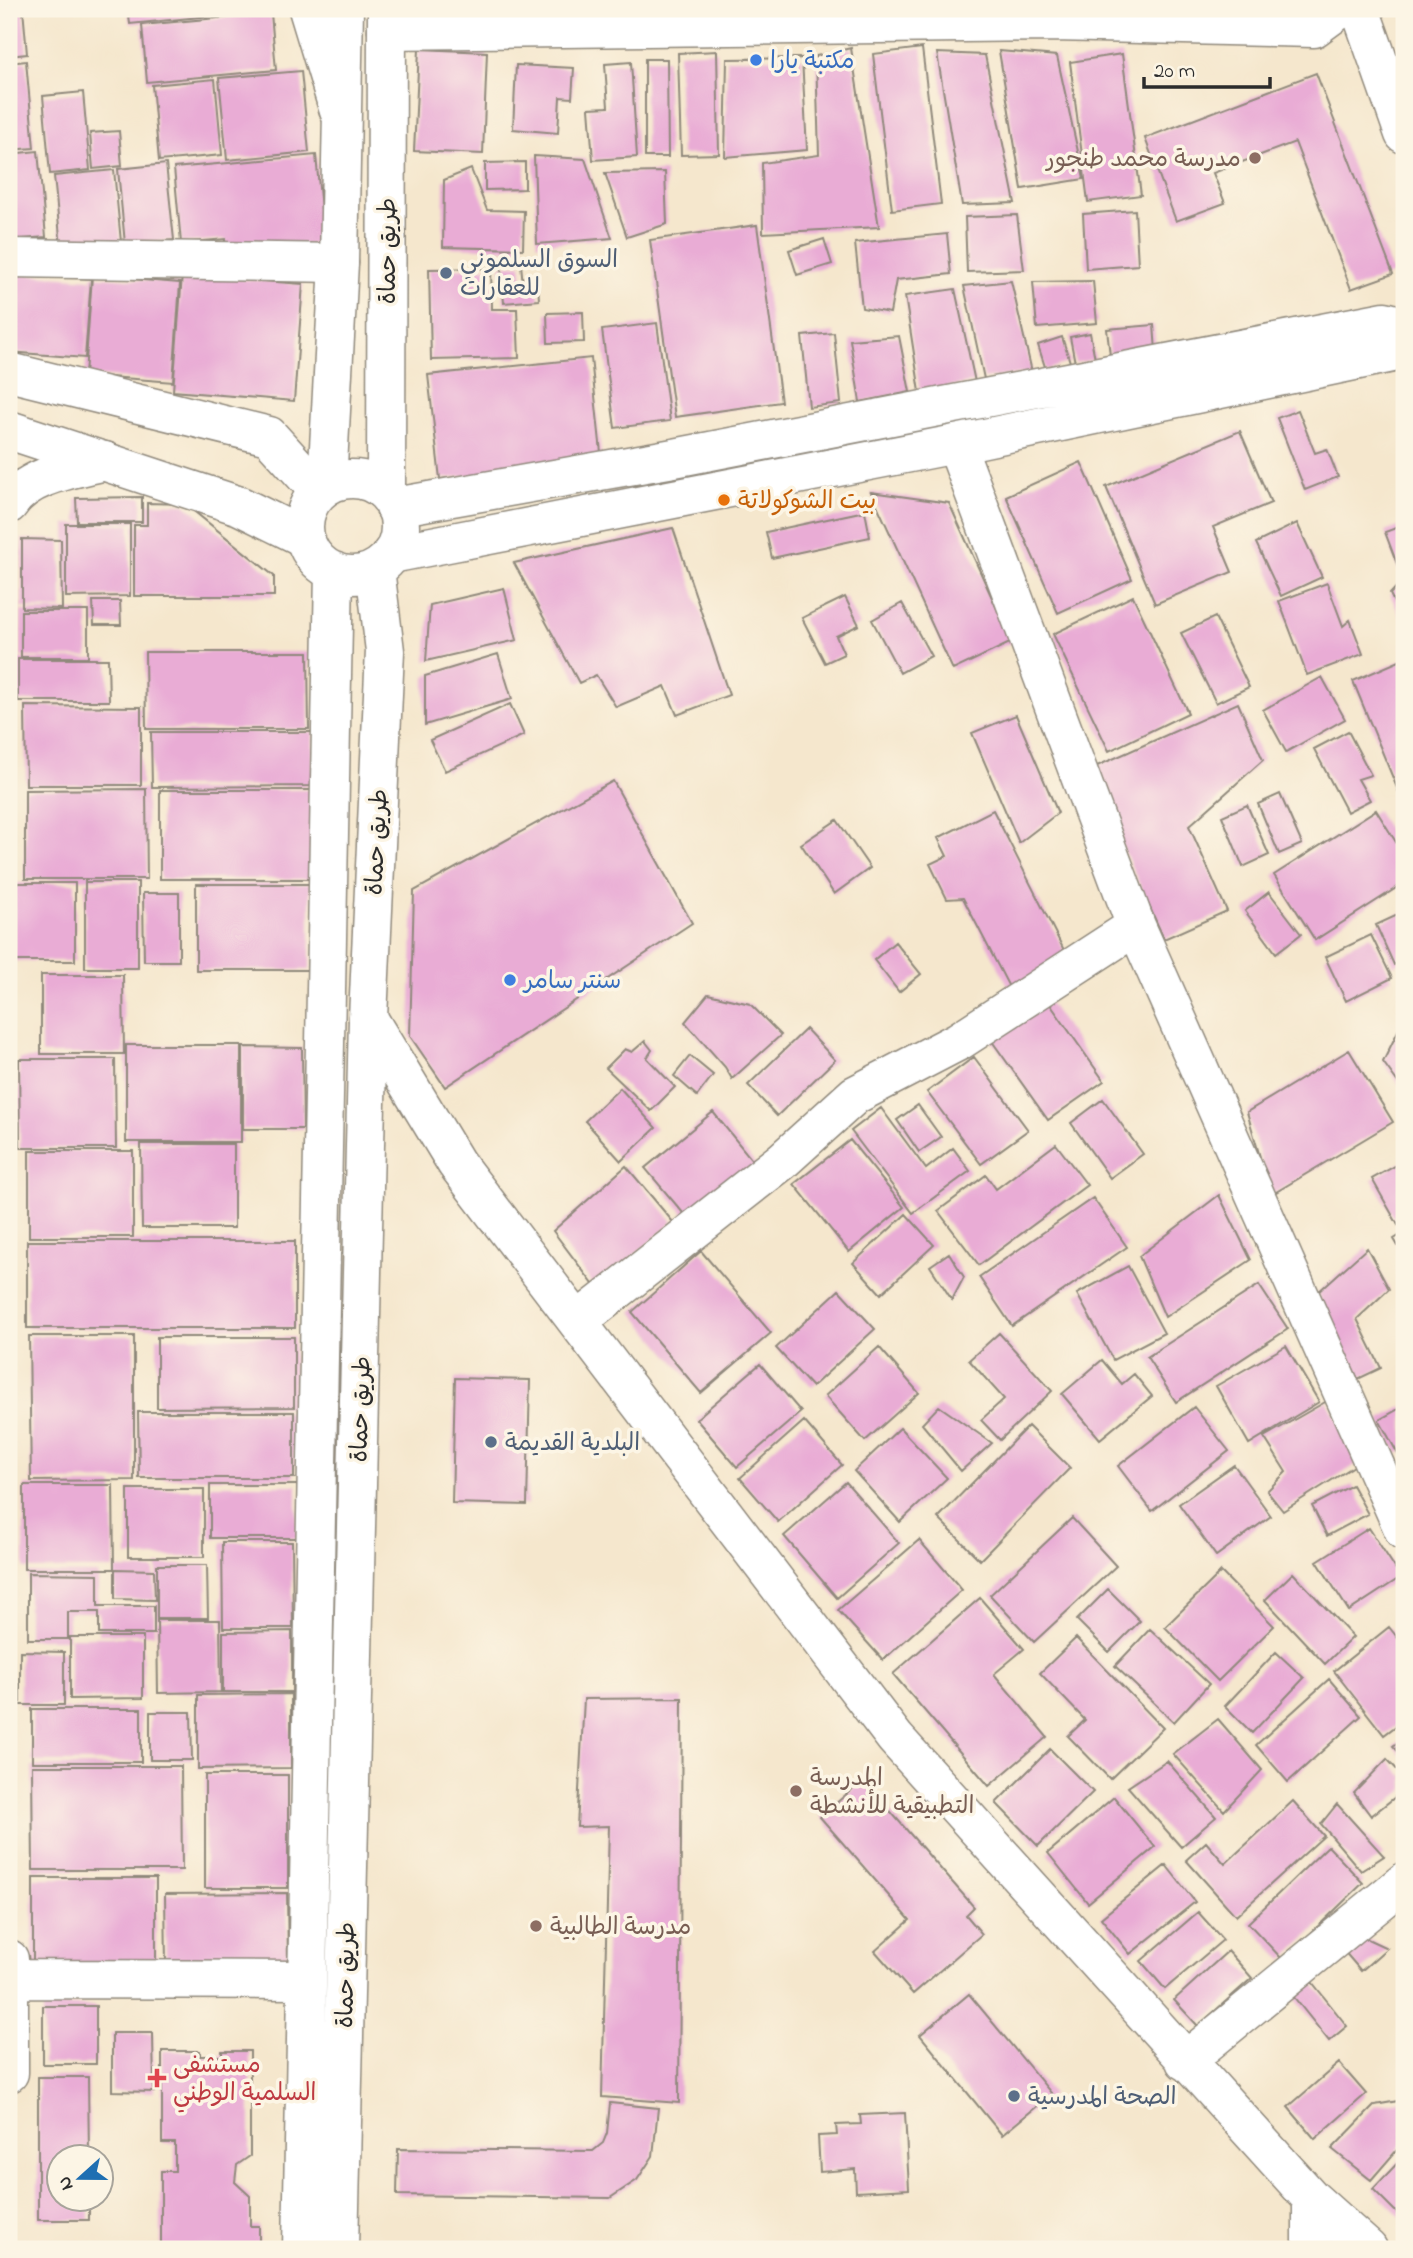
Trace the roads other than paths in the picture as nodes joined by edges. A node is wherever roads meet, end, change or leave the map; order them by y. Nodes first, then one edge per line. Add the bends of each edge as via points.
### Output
1 (308, 9) edge
2 (344, 9) edge
3 (1340, 9) edge
4 (1360, 9) edge
5 (387, 20) edge
6 (343, 126) junction
7 (1404, 134) edge
8 (9, 258) edge
9 (339, 262) junction
10 (1404, 326) edge
11 (1404, 346) edge
12 (9, 372) edge
13 (9, 430) edge
14 (956, 444) junction
15 (105, 461) junction
16 (323, 488) junction
17 (391, 500) junction
18 (9, 504) edge
19 (305, 538) junction
20 (383, 561) junction
21 (334, 571) junction
22 (1136, 926) junction
23 (368, 1018) junction
24 (578, 1321) junction
25 (1404, 1531) edge
26 (1404, 1882) edge
27 (9, 1959) edge
28 (10, 1979) edge
29 (307, 1980) junction
30 (1185, 2061) junction
31 (9, 2073) edge
32 (1311, 2199) junction
33 (302, 2249) edge
34 (339, 2249) edge
35 (1311, 2249) edge
36 (1368, 2249) edge

1 - 6 main road
2 - 6 main road, طريق حماة
3 - 5 main road via 1314,28 1054,22
4 - 7 main road
5 - 17 main road, طريق حماة
6 - 9 main road, طريق حماة
8 - 9 main road
9 - 16 main road, طريق حماة
10 - 17 main road via 1385,321 701,453
11 - 14 main road via 1393,353
12 - 16 main road via 269,436
13 - 15 main road
14 - 20 main road
14 - 22 main road
15 - 18 main road via 52,474 15,494
15 - 19 main road via 240,506
16 - 17 main road via 356,478 373,483
16 - 19 main road via 307,508
17 - 20 main road via 400,523 398,539
19 - 21 main road via 310,552
20 - 21 main road via 365,573
20 - 23 main road, طريق حماة via 385,651
21 - 29 main road, طريق حماة
22 - 24 main road via 959,1041 855,1095 782,1161
22 - 25 main road
23 - 24 main road via 456,1163
23 - 34 main road, طريق حماة
24 - 30 main road via 895,1738
26 - 30 main road
27 - 28 main road
28 - 29 main road
28 - 31 main road
29 - 33 main road, طريق حماة
30 - 32 main road
32 - 35 main road
32 - 36 main road

